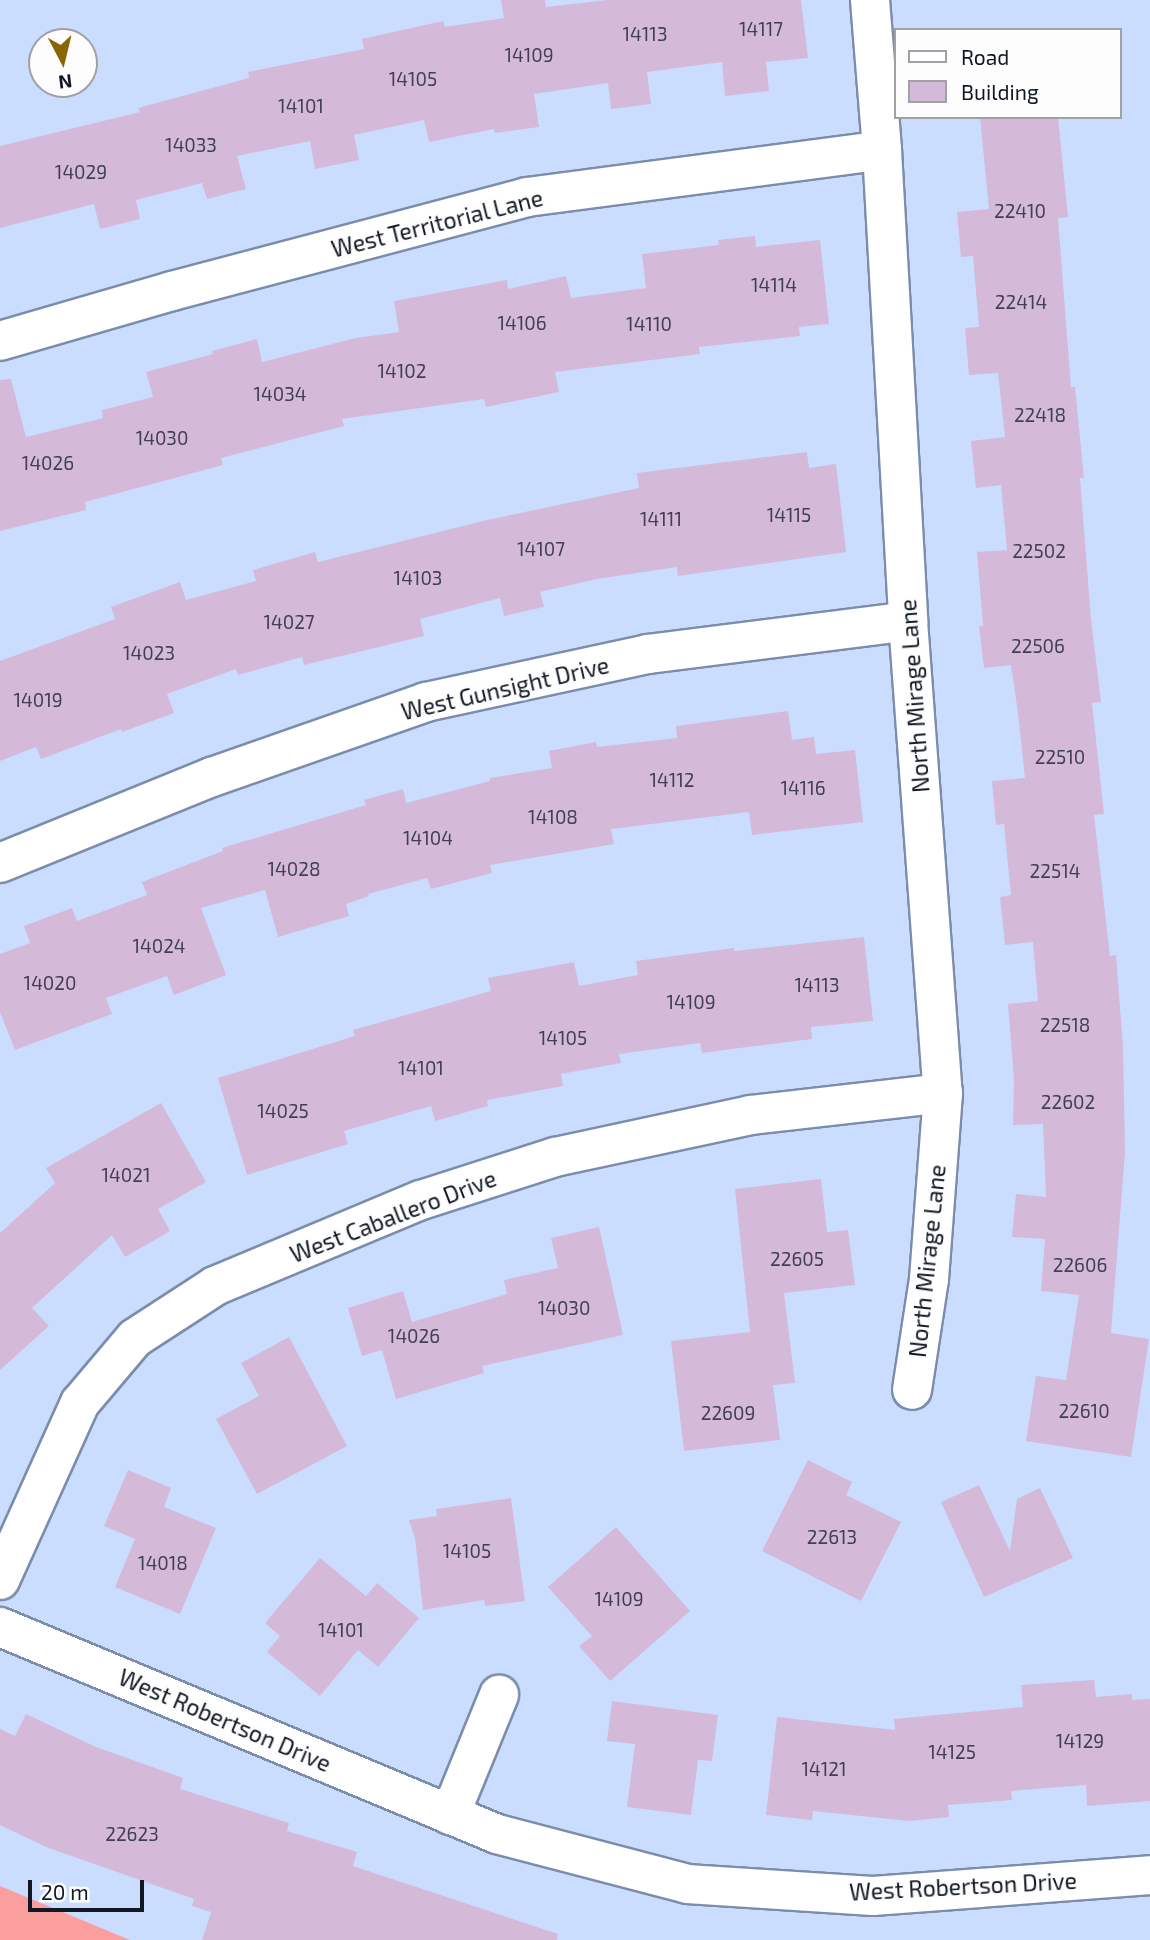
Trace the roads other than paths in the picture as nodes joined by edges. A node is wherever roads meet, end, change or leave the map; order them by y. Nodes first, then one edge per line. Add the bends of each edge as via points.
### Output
1 (870, 0) edge
2 (883, 150) junction
3 (0, 341) edge
4 (908, 621) junction
5 (0, 863) edge
6 (943, 1093) junction
7 (912, 1390) dead end
8 (0, 1580) edge
9 (0, 1627) edge
10 (499, 1695) dead end
11 (450, 1815) junction
12 (1150, 1875) edge

1 - 2 street, North Mirage Lane
2 - 3 street, West Territorial Lane via 527,197
2 - 4 street, North Mirage Lane
4 - 5 street, West Gunsight Drive via 648,654 426,702 212,777
4 - 6 street, North Mirage Lane
6 - 7 street, North Mirage Lane via 929,1279
6 - 8 street, West Caballero Drive via 751,1115 555,1157 421,1200 215,1286 135,1338 80,1403
9 - 11 street, West Robertson Drive
10 - 11 street
11 - 12 street, West Robertson Drive via 497,1835 687,1884 873,1896

